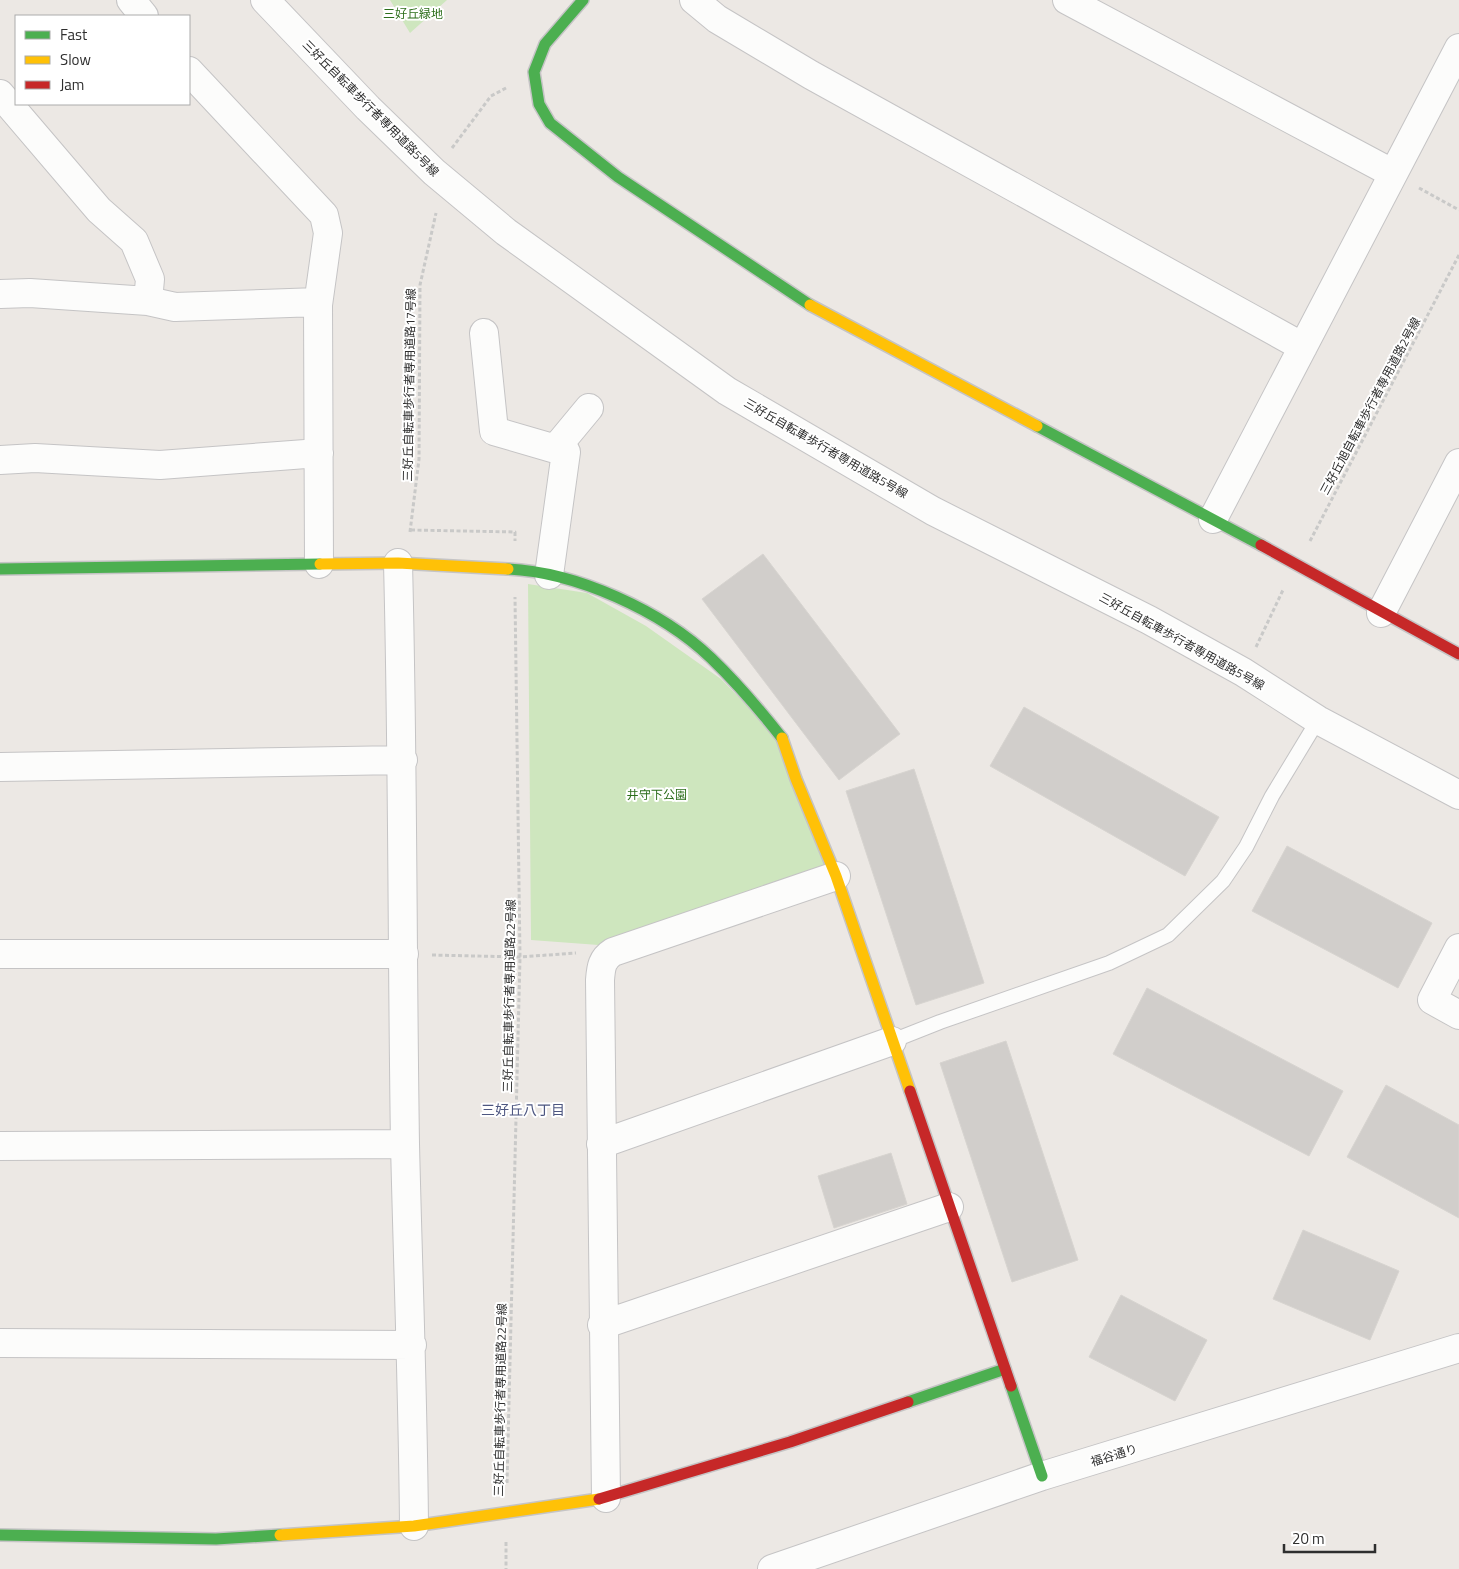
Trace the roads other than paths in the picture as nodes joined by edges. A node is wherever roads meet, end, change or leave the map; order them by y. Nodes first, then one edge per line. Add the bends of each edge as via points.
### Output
1 (131, 0) edge
2 (265, 0) edge
3 (582, 0) edge
4 (694, 0) edge
5 (1067, 0) edge
6 (143, 15) edge
7 (1459, 48) edge
8 (190, 72) edge
9 (0, 94) edge
10 (1392, 173) junction
11 (0, 294) edge
12 (148, 301) junction
13 (318, 302) junction
14 (484, 334) dead end
15 (1303, 347) junction
16 (589, 408) dead end
17 (555, 449) junction
18 (319, 453) junction
19 (0, 460) edge
20 (1459, 463) edge
21 (1213, 519) junction
22 (398, 563) junction
23 (319, 564) junction
24 (0, 569) edge
25 (548, 575) junction
26 (1381, 614) junction
27 (1459, 654) edge
28 (1318, 720) junction
29 (403, 760) junction
30 (0, 767) edge
31 (1459, 795) edge
32 (836, 876) junction
33 (1459, 948) edge
34 (0, 954) edge
35 (404, 954) junction
36 (1459, 1015) edge
37 (892, 1041) junction
38 (405, 1144) junction
39 (601, 1144) junction
40 (0, 1146) edge
41 (949, 1207) junction
42 (602, 1325) junction
43 (0, 1343) edge
44 (412, 1345) junction
45 (1459, 1348) edge
46 (1005, 1369) junction
47 (1042, 1476) junction
48 (606, 1498) junction
49 (414, 1526) junction
50 (0, 1535) edge
51 (772, 1569) edge

1 - 6 street
2 - 28 street, 三好丘自転車歩行者専用道路5号線 via 434,172 506,232 727,391 933,511 1243,672
3 - 21 street via 545,44 534,72 539,104 550,123 618,177 797,298
4 - 15 street via 717,19 811,75
5 - 10 street
7 - 10 street
8 - 13 street via 324,215 328,234
9 - 12 street via 98,210 134,240 150,279
10 - 15 street
11 - 12 street
12 - 13 street via 175,306
13 - 18 street
14 - 17 street via 494,431
15 - 21 street
16 - 17 street
17 - 25 street via 566,452
18 - 19 street via 160,465 35,458
18 - 23 street
20 - 26 street
21 - 26 street
22 - 23 street
22 - 25 street
22 - 29 street
23 - 24 street
25 - 32 street via 597,587 672,627 710,657 782,738
26 - 27 street
28 - 31 street, 三好丘自転車歩行者専用道路5号線
28 - 37 lane via 1272,796 1246,847 1223,881 1168,935 1109,963
29 - 30 street
29 - 35 street
32 - 37 street
32 - 39 street via 613,952 605,958 600,969
33 - 36 street via 1432,1000
34 - 35 street
35 - 38 street
37 - 39 street
37 - 41 street
38 - 40 street
38 - 44 street
39 - 42 street
41 - 42 street
41 - 46 street
42 - 48 street
43 - 44 street
44 - 49 street
45 - 47 street, 福谷通り
46 - 47 street
46 - 48 street via 790,1442
47 - 51 street, 福谷通り
48 - 49 street
49 - 50 street via 216,1539

